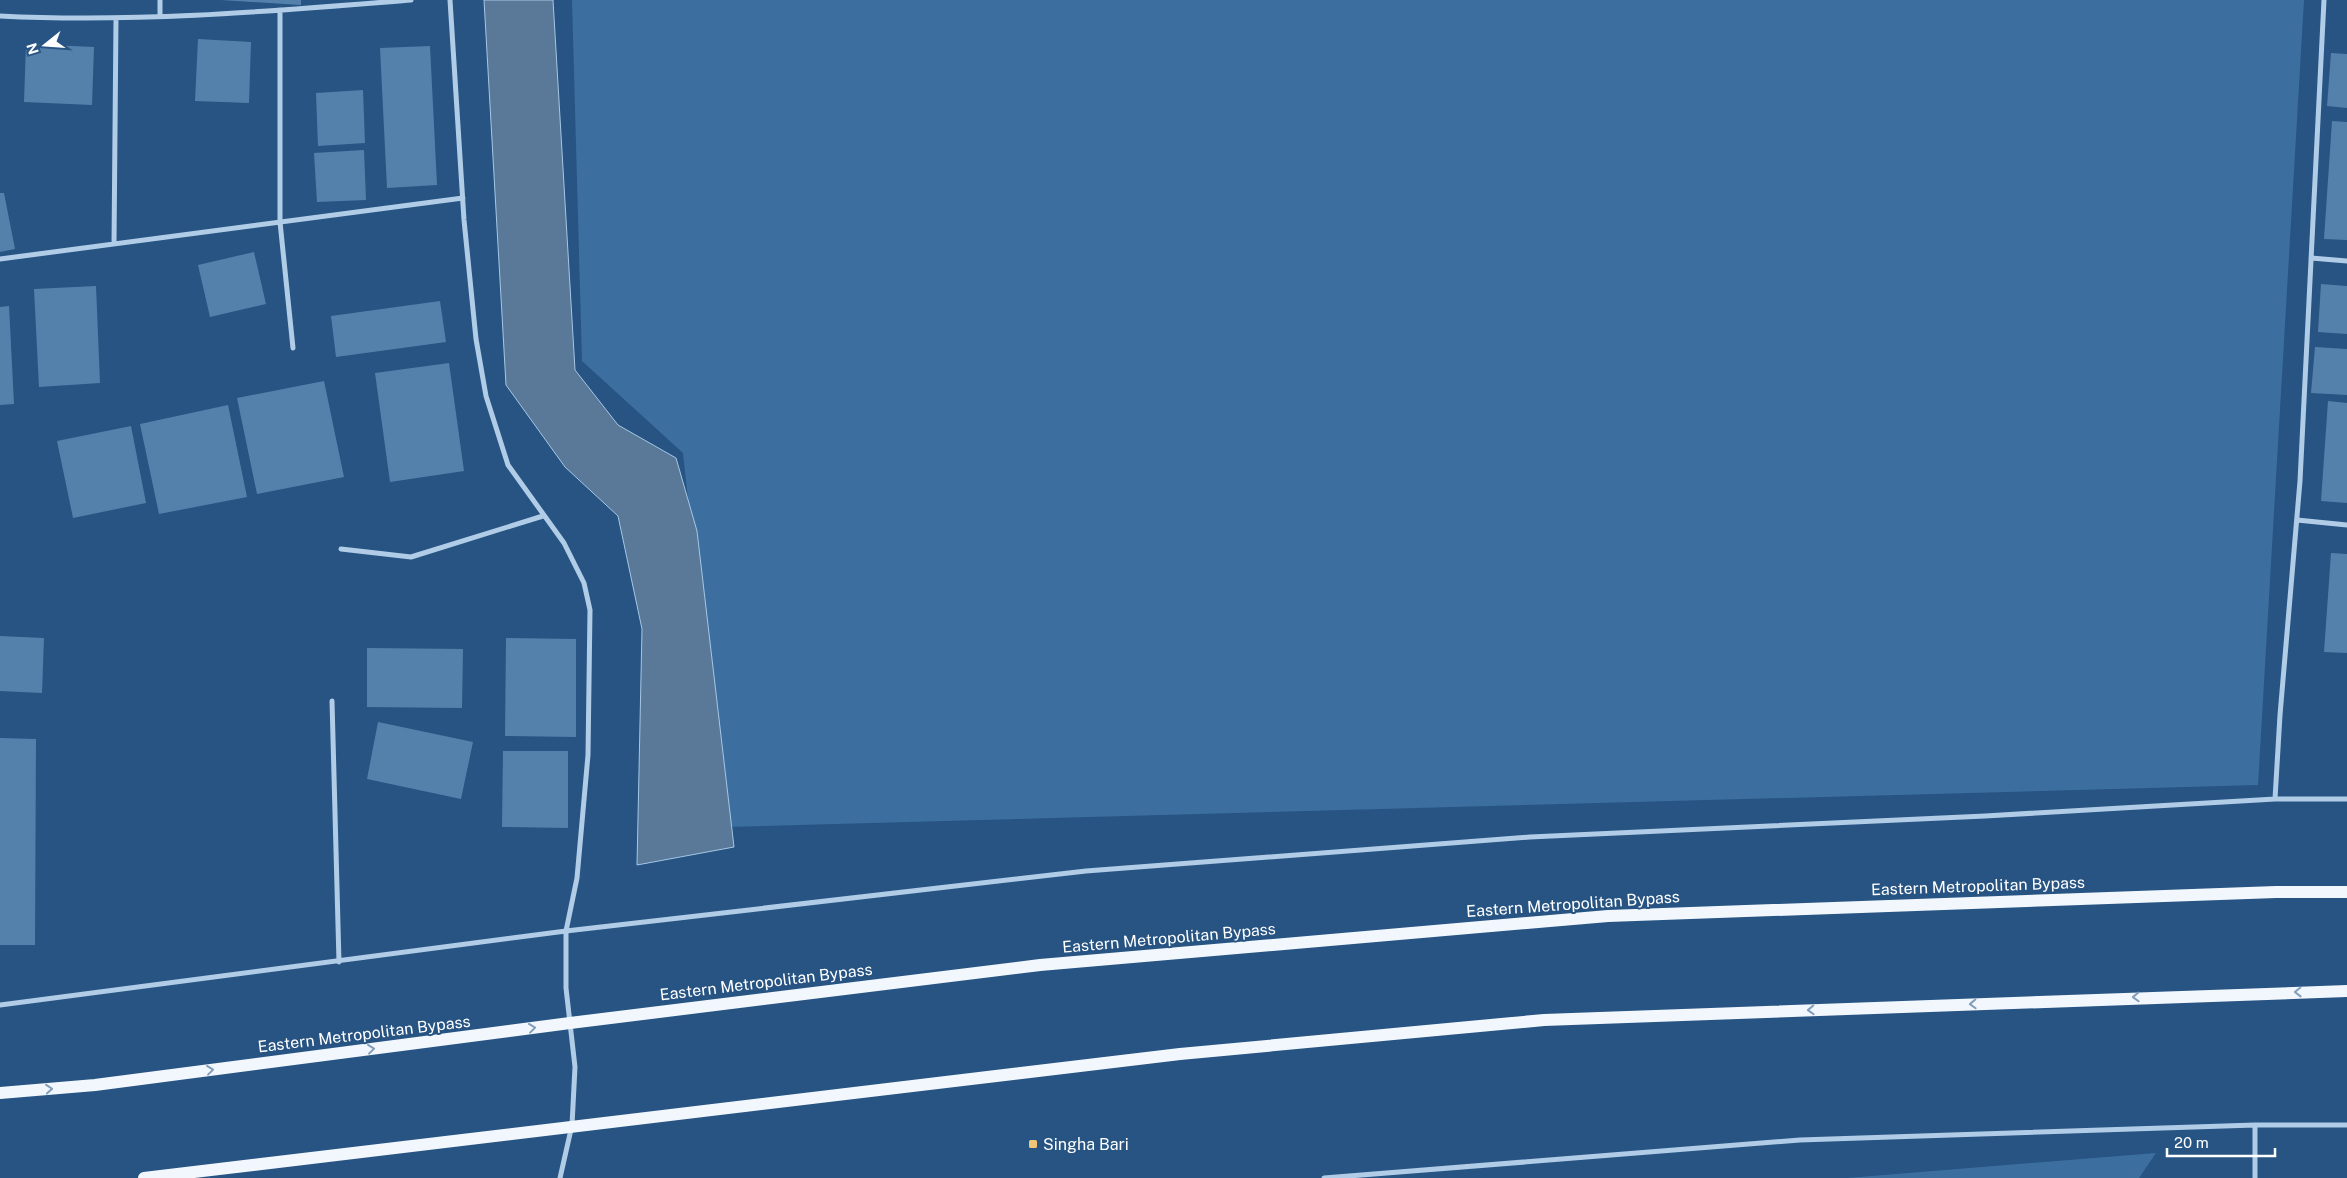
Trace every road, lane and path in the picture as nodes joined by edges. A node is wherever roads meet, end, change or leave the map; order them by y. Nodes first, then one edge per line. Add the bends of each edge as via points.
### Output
1 (160, 0) edge
2 (411, 0) edge
3 (450, 0) edge
4 (2324, 0) edge
5 (280, 10) junction
6 (0, 16) edge
7 (160, 16) junction
8 (116, 18) junction
9 (462, 198) junction
10 (280, 222) junction
11 (114, 244) junction
12 (2311, 258) junction
13 (0, 259) edge
14 (2347, 260) edge
15 (293, 348) dead end
16 (543, 516) junction
17 (2297, 520) junction
18 (2347, 525) edge
19 (341, 549) dead end
20 (332, 701) dead end
21 (2275, 799) junction
22 (2347, 799) edge
23 (2347, 892) edge
24 (566, 931) junction
25 (339, 962) junction
26 (2347, 991) edge
27 (0, 1005) edge
28 (570, 1023) junction
29 (0, 1093) edge
30 (572, 1125) junction
31 (2255, 1125) junction
32 (2347, 1125) edge
33 (144, 1178) edge
34 (560, 1178) edge
35 (1324, 1178) edge
36 (2255, 1178) edge

1 - 7 street
2 - 5 street
3 - 9 street
4 - 12 street
5 - 7 street
5 - 10 street
6 - 8 street
7 - 8 street
8 - 11 street
9 - 10 street
9 - 16 street via 476,339 486,396 508,465
10 - 11 street
10 - 15 street
11 - 13 street
12 - 14 street
12 - 17 street
16 - 19 street via 411,557
16 - 24 street via 564,543 584,583 590,610 588,755 577,878
17 - 18 street
17 - 21 street
20 - 25 street
21 - 22 street
21 - 24 street via 1500,839 1086,872
23 - 28 main road, Eastern Metropolitan Bypass via 1608,916 1040,965
24 - 25 street
24 - 28 street
25 - 27 street
26 -> 30 main road via 1544,1020 1180,1054
29 -> 28 main road, Eastern Metropolitan Bypass via 95,1085
28 - 30 street via 575,1067
30 - 33 main road
30 - 34 street
31 - 32 street
31 - 35 street via 1800,1140
31 - 36 street

